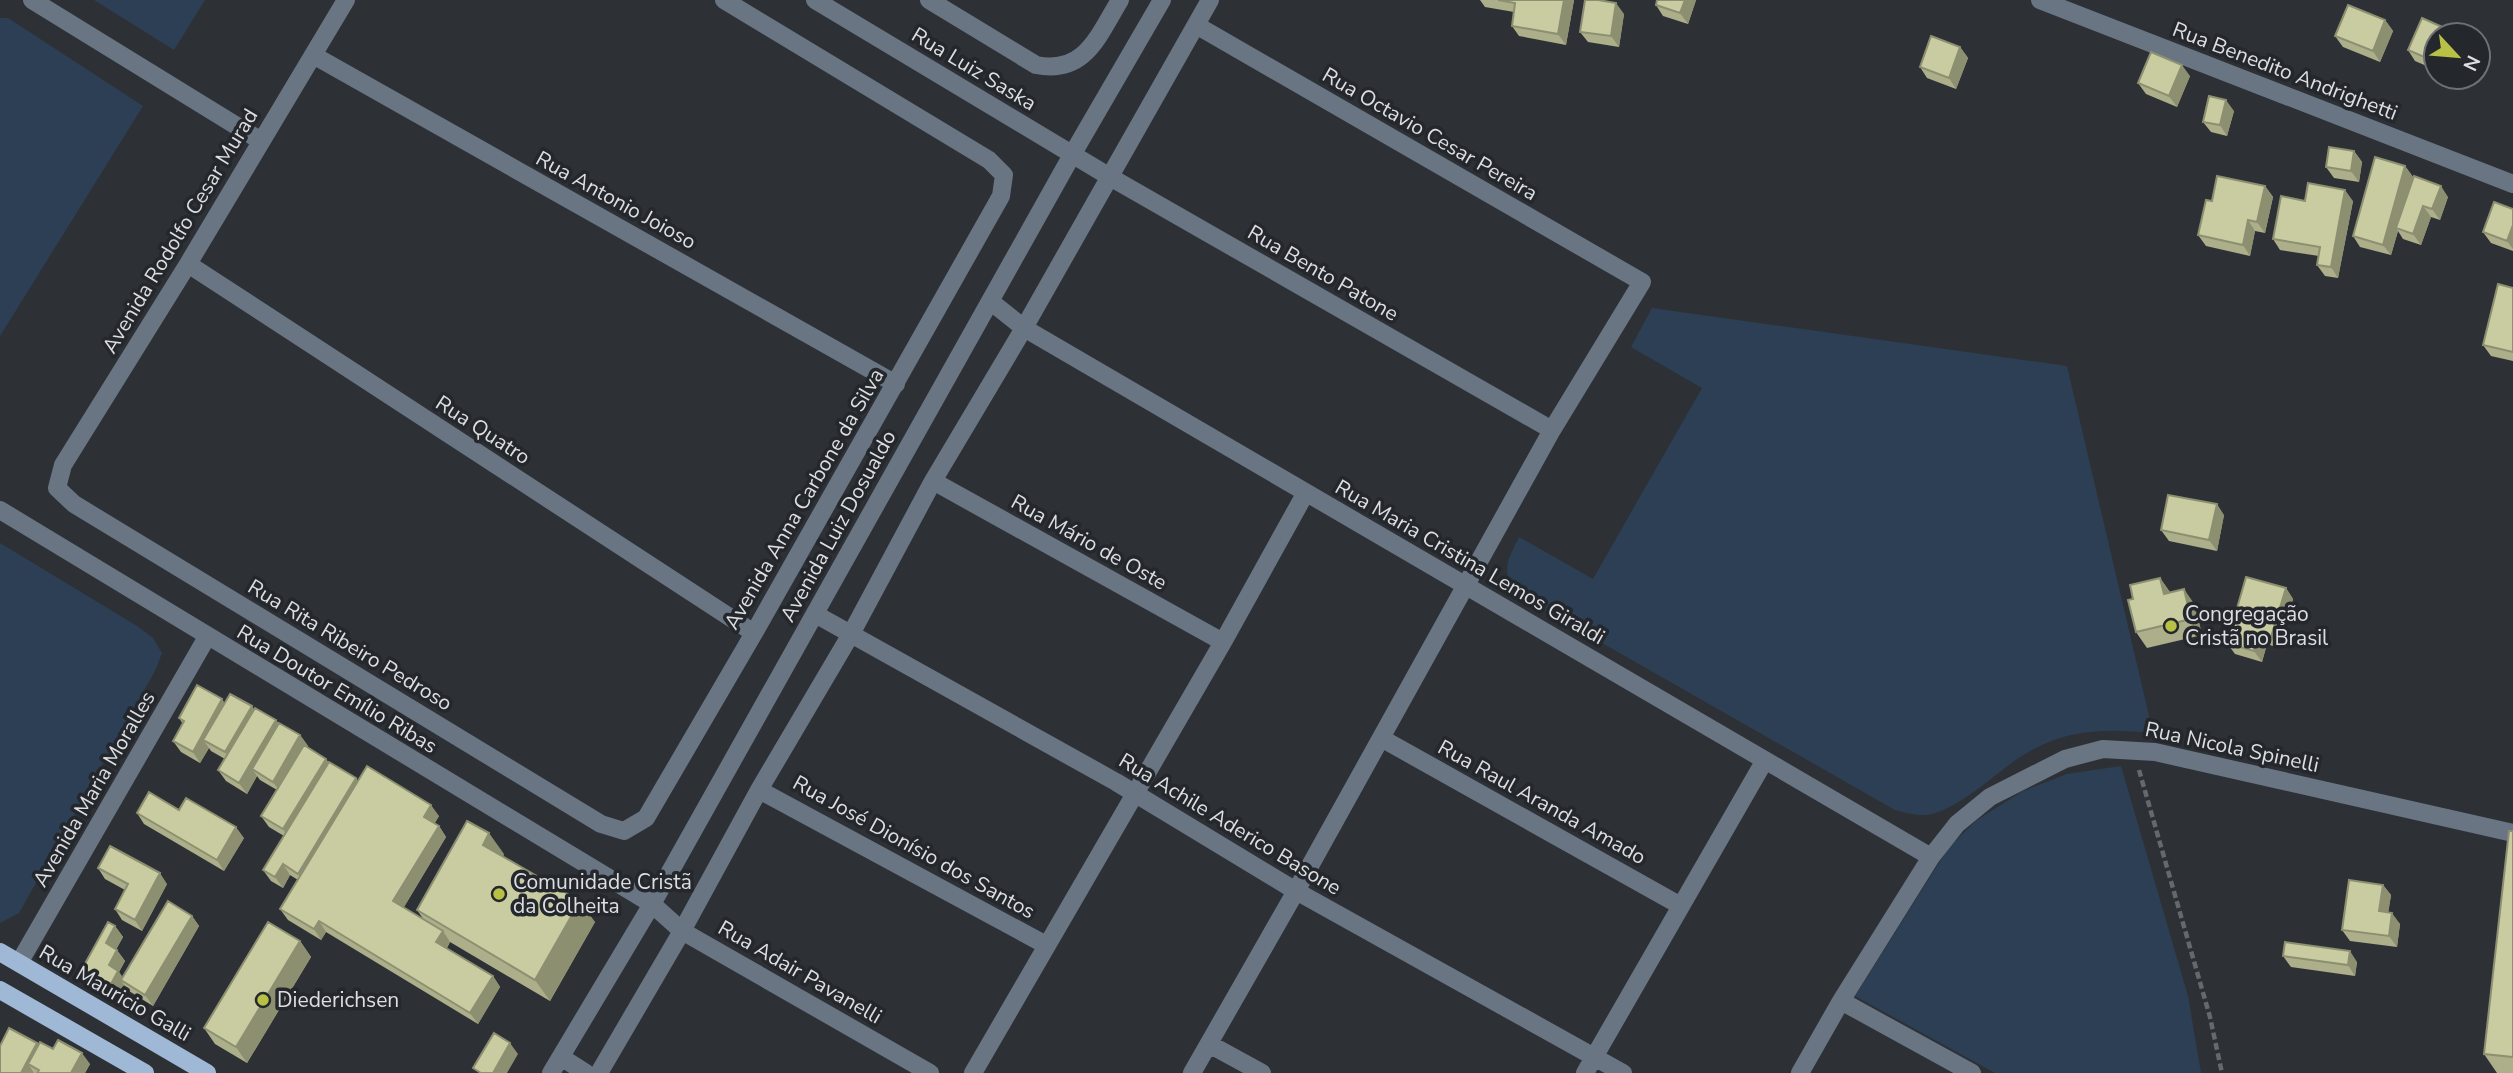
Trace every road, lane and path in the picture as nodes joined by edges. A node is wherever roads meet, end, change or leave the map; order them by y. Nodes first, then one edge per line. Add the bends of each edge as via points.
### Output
1 (32, 0) edge
2 (346, 0) edge
3 (724, 0) edge
4 (815, 0) edge
5 (929, 0) edge
6 (1120, 0) edge
7 (1162, 0) edge
8 (1210, 0) edge
9 (2040, 0) edge
10 (1196, 25) junction
11 (313, 55) junction
12 (261, 141) junction
13 (1072, 155) junction
14 (1110, 177) junction
15 (2513, 184) edge
16 (188, 264) junction
17 (990, 301) junction
18 (1024, 328) junction
19 (896, 384) junction
20 (1552, 430) junction
21 (933, 481) junction
22 (57, 488) joint
23 (1306, 494) junction
24 (0, 510) edge
25 (1466, 585) junction
26 (815, 614) junction
27 (754, 633) junction
28 (851, 634) junction
29 (207, 637) junction
30 (1223, 642) junction
31 (1381, 738) junction
32 (2133, 749) junction
33 (1765, 760) junction
34 (759, 790) junction
35 (1135, 794) junction
36 (624, 831) joint
37 (2513, 833) edge
38 (1931, 856) junction
39 (1296, 891) junction
40 (652, 904) junction
41 (1681, 906) junction
42 (682, 931) junction
43 (1046, 945) junction
44 (0, 952) edge
45 (19, 963) junction
46 (1, 993) edge
47 (1842, 1001) junction
48 (1209, 1044) junction
49 (561, 1057) junction
50 (1590, 1065) edge
51 (145, 1073) edge
52 (207, 1073) edge
53 (551, 1073) edge
54 (586, 1073) edge
55 (599, 1073) edge
56 (930, 1073) edge
57 (973, 1073) edge
58 (1192, 1073) edge
59 (1262, 1073) edge
60 (1622, 1073) edge
61 (1800, 1073) edge
62 (1972, 1073) edge
63 (2222, 1073) edge

1 - 12 street
2 - 11 street, Avenida Rodolfo Cesar Murad
3 - 19 street, Avenida Anna Carbone da Silva via 989,160 1004,175 1001,196
4 - 13 street, Rua Luiz Saska
5 - 6 street via 1036,65 1051,68 1079,59
7 - 13 street, Avenida Luiz Dosualdo
8 - 10 street
9 - 15 street, Rua Benedito Andrighetti
10 - 14 street
10 - 20 street, Rua Octavio Cesar Pereira via 1642,282
11 - 12 street, Avenida Rodolfo Cesar Murad
11 - 19 street, Rua Antonio Joioso
12 - 16 street, Avenida Rodolfo Cesar Murad
13 - 14 street, Rua Bento Patone
13 - 17 street, Avenida Luiz Dosualdo
14 - 18 street
14 - 20 street, Rua Bento Patone
16 - 22 street, Avenida Rodolfo Cesar Murad via 63,466
16 - 27 street, Rua Quatro
17 - 18 street, Rua Maria Cristina Lemos Giraldi
17 - 26 street, Avenida Luiz Dosualdo
18 - 21 street
18 - 23 street, Rua Maria Cristina Lemos Giraldi
19 - 27 street, Avenida Anna Carbone da Silva
20 - 25 street
21 - 28 street
21 - 30 street, Rua Mário de Oste
22 - 36 street, Rua Rita Ribeiro Pedroso via 74,504 601,824
23 - 25 street, Rua Maria Cristina Lemos Giraldi
23 - 30 street
24 - 29 street, Rua Doutor Emílio Ribas
25 - 31 street
25 - 33 street, Rua Maria Cristina Lemos Giraldi
26 - 28 street, Rua Achile Aderico Basone
26 - 40 street, Avenida Luiz Dosualdo
27 - 36 street, Avenida Anna Carbone da Silva via 646,818
28 - 34 street
28 - 35 street, Rua Achile Aderico Basone
29 - 40 street, Rua Doutor Emílio Ribas
29 - 45 street, Avenida Maria Moralles
30 - 35 street
31 - 39 street
31 - 41 street, Rua Raul Aranda Amado
32 - 37 street, Rua Nicola Spinelli
32 - 38 street, Rua Nicola Spinelli via 2104,749 2065,759 2027,777 1990,797 1957,824
32 - 63 path
33 - 38 street, Rua Maria Cristina Lemos Giraldi
33 - 41 street
34 - 42 street
34 - 43 street, Rua José Dionísio dos Santos
35 - 39 street, Rua Achile Aderico Basone
35 - 43 street
38 - 47 street, Rua Nicola Spinelli
39 - 48 street
39 - 50 street, Rua Achile Aderico Basone
40 - 42 street, Rua Adair Pavanelli
40 - 49 street, Avenida Luiz Dosualdo
41 - 50 street
42 - 55 street
42 - 56 street, Rua Adair Pavanelli
43 - 57 street
44 - 45 main road, Rua Mauricio Galli
45 - 52 main road, Rua Mauricio Galli
46 - 51 main road
47 - 61 street, Rua Nicola Spinelli
47 - 62 street
48 - 58 street
48 - 59 street
49 - 53 street, Avenida Luiz Dosualdo
49 - 54 street
50 - 60 street, Rua Achile Aderico Basone

